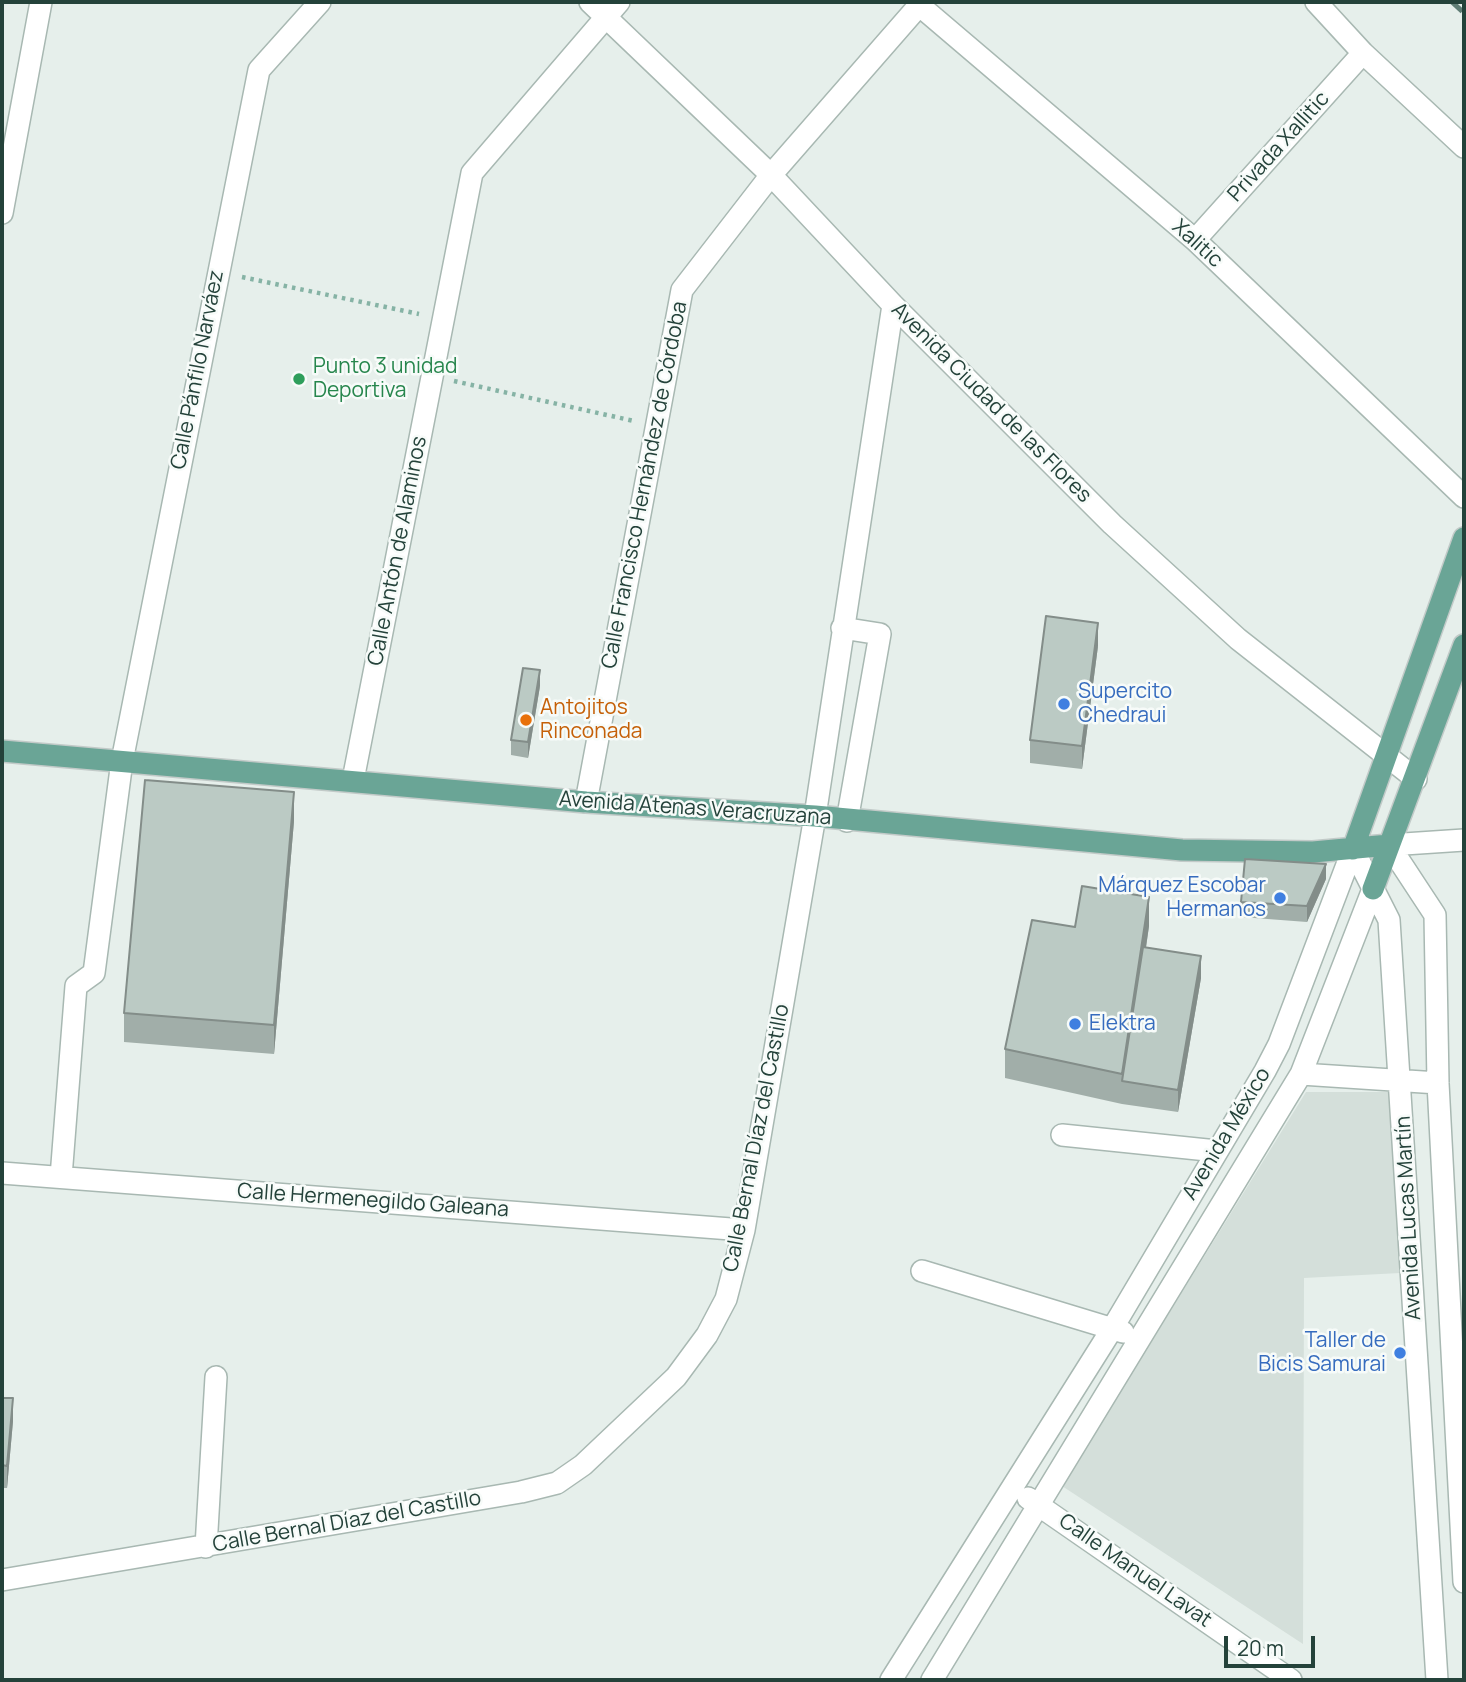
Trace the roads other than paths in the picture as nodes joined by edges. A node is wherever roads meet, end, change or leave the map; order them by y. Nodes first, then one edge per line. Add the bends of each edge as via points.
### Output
1 (41, 2) edge
2 (320, 2) edge
3 (590, 2) edge
4 (1316, 2) edge
5 (920, 3) edge
6 (613, 9) edge
7 (1363, 53) junction
8 (1464, 147) edge
9 (771, 175) junction
10 (2, 214) edge
11 (1195, 240) junction
12 (893, 305) junction
13 (1464, 497) edge
14 (1464, 538) edge
15 (842, 628) junction
16 (1464, 645) edge
17 (2, 751) edge
18 (1387, 758) junction
19 (122, 761) junction
20 (1416, 779) junction
21 (353, 780) junction
22 (586, 802) junction
23 (815, 816) junction
24 (847, 821) junction
25 (1464, 840) edge
26 (1389, 845) junction
27 (1353, 849) junction
28 (1373, 889) junction
29 (1301, 1074) junction
30 (1401, 1082) junction
31 (1438, 1083) junction
32 (1062, 1135) dead end
33 (1217, 1152) junction
34 (2, 1174) edge
35 (61, 1177) junction
36 (744, 1230) junction
37 (922, 1270) dead end
38 (1112, 1329) junction
39 (1141, 1338) junction
40 (216, 1377) dead end
41 (1012, 1488) junction
42 (1038, 1504) junction
43 (206, 1547) junction
44 (2, 1580) edge
45 (1464, 1582) edge
46 (891, 1680) edge
47 (932, 1680) edge
48 (1291, 1680) edge
49 (1437, 1680) edge

1 - 10 street
2 - 19 street, Calle Pánfilo Narváez via 259,70
3 - 6 street, Avenida Ciudad de las Flores
4 - 7 street
5 - 9 street, Calle Francisco Hernández de Córdoba
5 - 11 street, Xalitic
6 - 9 street, Avenida Ciudad de las Flores
6 - 21 street, Calle Antón de Alaminos via 472,173
7 - 8 street
7 - 11 street, Privada Xallitic
9 - 12 street, Avenida Ciudad de las Flores
9 - 22 street, Calle Francisco Hernández de Córdoba via 682,290
11 - 13 street, Xalitic
12 - 15 street, Calle Bernal Díaz del Castillo
12 - 18 street, Avenida Ciudad de las Flores via 1112,524 1238,639
14 - 18 main road, Avenida México
15 - 23 street, Calle Bernal Díaz del Castillo
15 - 24 street via 880,634
16 - 20 main road, Avenida México
17 - 19 main road, Avenida Atenas Veracruzana
18 - 20 street, Avenida Ciudad de las Flores
18 - 27 main road, Avenida México
19 - 21 main road, Avenida Atenas Veracruzana
19 - 35 street, Calle Pánfilo Narváez via 94,973 76,986
20 - 26 main road, Avenida México
21 - 22 main road, Avenida Atenas Veracruzana
22 - 23 main road, Avenida Atenas Veracruzana
23 - 24 main road, Avenida Atenas Veracruzana
23 - 36 street, Calle Bernal Díaz del Castillo
24 - 27 main road, Avenida Atenas Veracruzana via 1182,850
25 - 26 street
26 - 27 main road, Avenida Atenas Veracruzana
26 - 28 main road, Avenida México
26 - 31 street, Avenida Lucas Martín via 1435,915
27 - 28 street, Avenida Lucas Martín
27 - 33 street, Avenida México via 1279,1044
28 - 29 street, Avenida México
28 - 30 street, Avenida Lucas Martín via 1389,920
29 - 30 street
29 - 39 street, Avenida México
30 - 31 street
30 - 49 street, Avenida Lucas Martín
31 - 45 street, Avenida Lucas Martín
32 - 33 street
33 - 38 street, Avenida México
34 - 35 street, Calle Hermenegildo Galeana
35 - 36 street, Calle Hermenegildo Galeana
36 - 43 street, Calle Bernal Díaz del Castillo via 726,1299 708,1335 676,1377 583,1465 557,1483
37 - 38 street
38 - 39 street
38 - 41 street, Avenida México
39 - 42 street, Avenida México
40 - 43 street
41 - 42 street, Calle Manuel Lavat
41 - 46 street, Avenida México
42 - 47 street, Avenida México
42 - 48 street, Calle Manuel Lavat
43 - 44 street, Calle Bernal Díaz del Castillo

